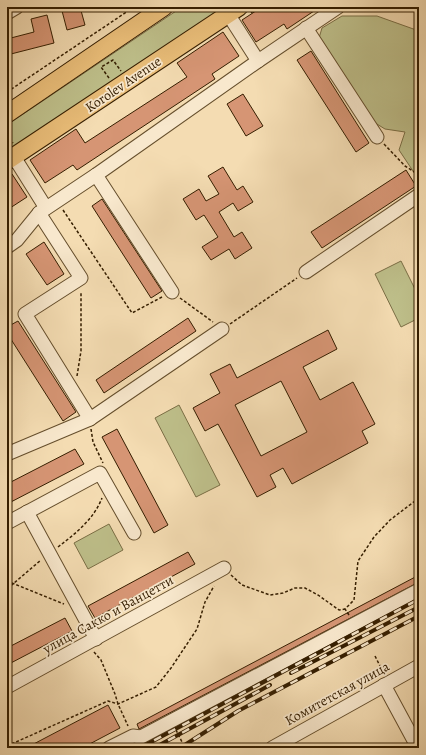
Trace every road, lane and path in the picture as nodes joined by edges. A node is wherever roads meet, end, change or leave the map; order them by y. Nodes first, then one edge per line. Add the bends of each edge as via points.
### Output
1 (17, 7) edge
2 (134, 7) edge
3 (164, 7) edge
4 (338, 7) edge
5 (234, 11) edge
6 (7, 14) edge
7 (306, 28) junction
8 (258, 61) junction
9 (121, 71) dead end
10 (110, 78) dead end
11 (7, 92) edge
12 (7, 114) edge
13 (7, 134) edge
14 (377, 137) joint
15 (12, 154) edge
16 (96, 175) junction
17 (419, 175) edge
18 (419, 195) edge
19 (57, 201) junction
20 (42, 210) junction
21 (7, 247) edge
22 (306, 272) joint
23 (80, 278) junction
24 (172, 292) junction
25 (222, 329) junction
26 (74, 394) junction
27 (90, 420) junction
28 (7, 454) edge
29 (106, 484) junction
30 (419, 498) edge
31 (27, 512) junction
32 (7, 523) edge
33 (134, 533) dead end
34 (50, 554) junction
35 (224, 568) junction
36 (7, 581) edge
37 (13, 583) junction
38 (7, 589) edge
39 (419, 590) edge
40 (64, 604) dead end
41 (345, 609) junction
42 (354, 624) junction
43 (91, 642) junction
44 (374, 656) dead end
45 (419, 666) edge
46 (385, 682) junction
47 (7, 687) edge
48 (118, 704) junction
49 (171, 722) junction
50 (133, 736) junction
51 (7, 746) edge
52 (109, 748) edge
53 (185, 748) edge
54 (272, 748) edge
55 (418, 748) edge

1 - 6 street
2 - 11 path
3 - 12 main road
4 - 7 street
5 - 8 street
5 - 15 main road, Korolev Avenue
7 - 8 street
7 - 14 street
8 - 16 street
9 - 10 path via 113,60 102,67
13 - 15 path
14 - 17 path via 405,166
15 - 20 street
16 - 19 street
16 - 24 street
18 - 22 street
19 - 20 street
19 - 24 path via 132,313
20 - 21 street via 17,240
20 - 23 street
22 - 25 path
23 - 26 path via 81,351
23 - 26 street via 25,314
24 - 25 path
25 - 27 street
26 - 27 street
27 - 28 street
27 - 29 path via 93,442 110,475
29 - 31 street via 100,473
29 - 33 street
29 - 34 path via 99,504 81,529
30 - 41 path via 390,520 374,537 358,561 354,600
31 - 32 street
31 - 34 street
34 - 37 path
34 - 43 street
35 - 41 path via 242,585 251,589 270,595 305,588 339,610
35 - 43 street, улица Сакко и Ванцетти
35 - 48 path via 205,602 197,629 161,680 156,686
36 - 37 path
37 - 38 path
37 - 40 path
39 - 42 street
41 - 42 path
42 - 49 street
43 - 47 street, улица Сакко и Ванцетти
43 - 48 path via 116,694
44 - 46 path
45 - 46 street, Комитетская улица
46 - 54 street, Комитетская улица
46 - 55 street
48 - 50 path
48 - 51 path via 108,701
49 - 50 street via 141,737
49 - 53 path
50 - 52 street

